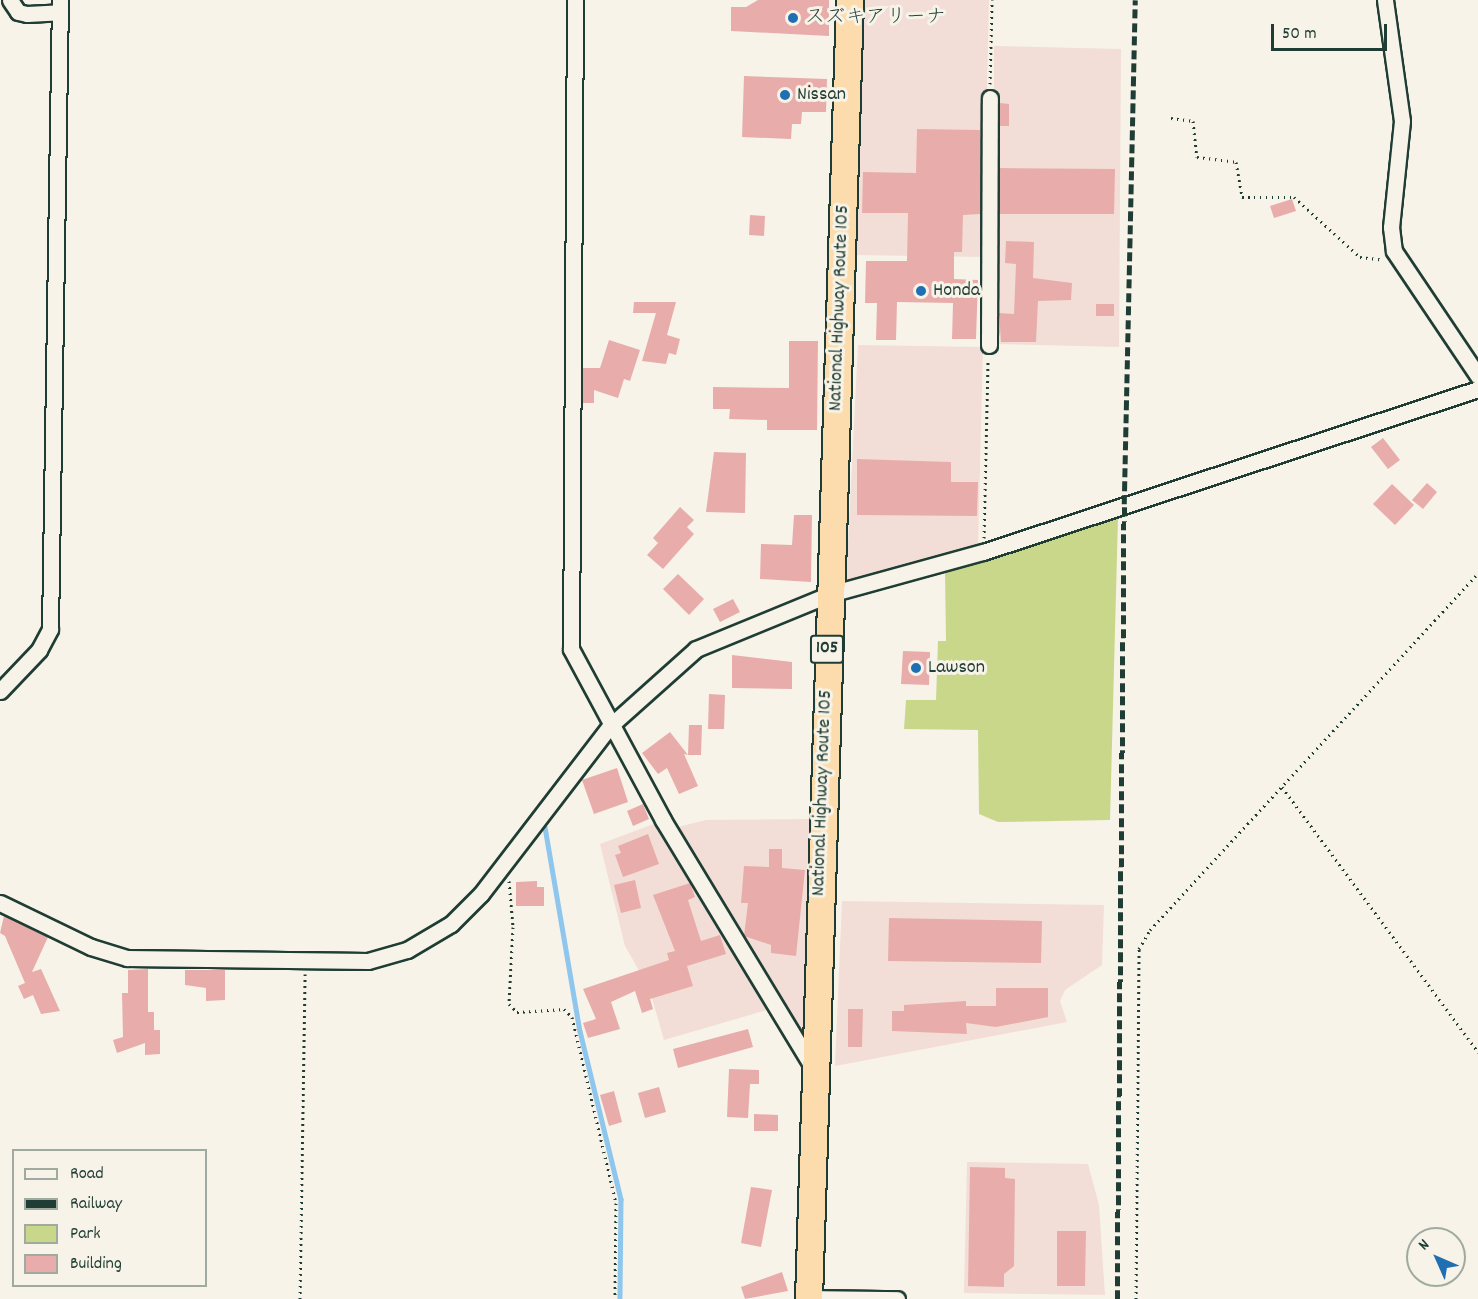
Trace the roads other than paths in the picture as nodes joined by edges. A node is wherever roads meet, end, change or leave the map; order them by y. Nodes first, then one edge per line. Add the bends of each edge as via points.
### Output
1 (10, 0) edge
2 (575, 0) edge
3 (850, 0) edge
4 (1385, 0) edge
5 (60, 6) edge
6 (990, 98) road end
7 (988, 345) road end
8 (1478, 376) edge
9 (1478, 389) edge
10 (830, 594) junction
11 (0, 691) edge
12 (610, 726) junction
13 (0, 903) edge
14 (817, 1074) junction
15 (809, 1298) edge
16 (897, 1299) edge

1 - 5 street via 18,12 27,14
2 - 12 street via 569,618 571,649
3 - 10 highway, National Highway Route 105 / 105
4 - 8 street via 1402,121 1391,227 1396,257
5 - 11 street via 50,629 39,650
6 - 7 street
9 - 10 street via 983,552
10 - 12 street via 696,649
10 - 14 highway, National Highway Route 105 / 105
12 - 13 street via 499,872 450,924 406,950 368,961 127,958 91,947
12 - 14 street via 773,1008
14 - 15 highway, National Highway Route 105 / 105
15 - 16 street

